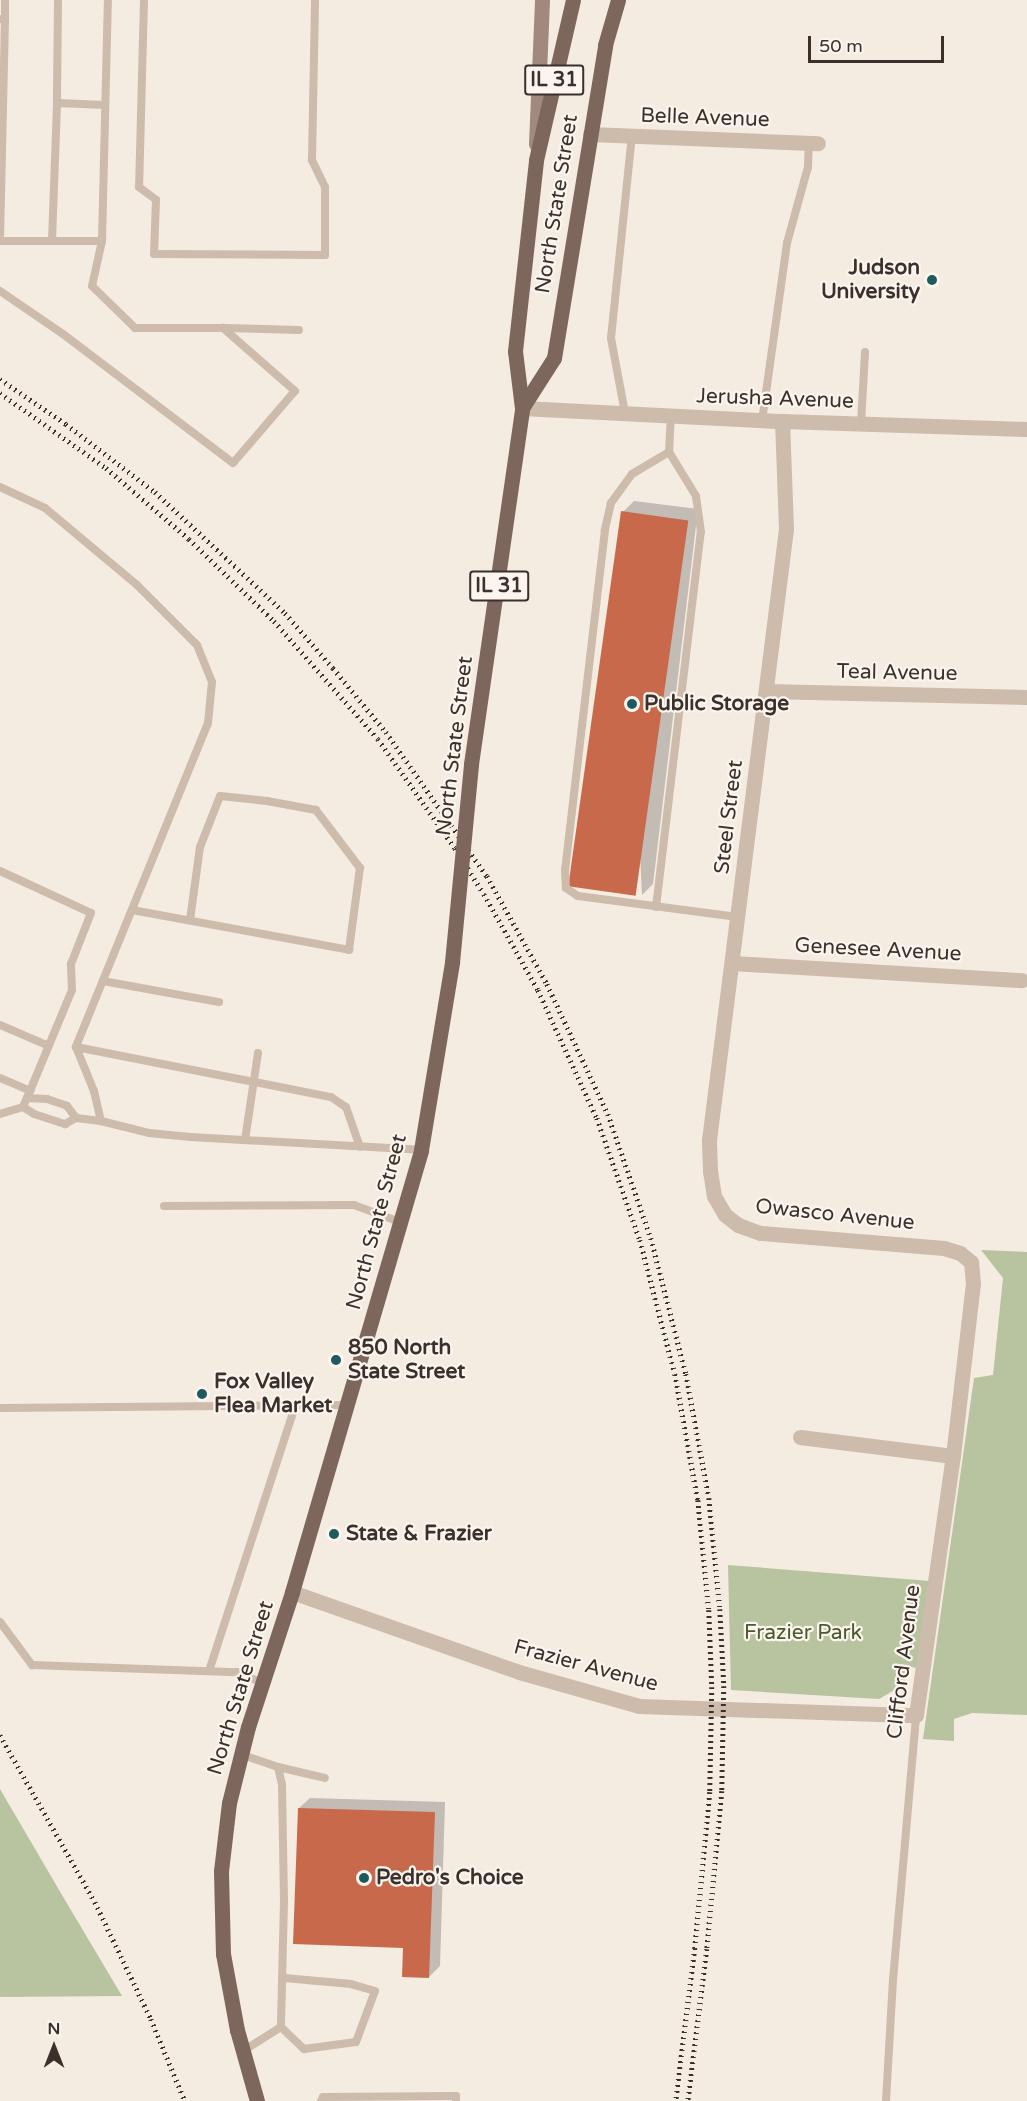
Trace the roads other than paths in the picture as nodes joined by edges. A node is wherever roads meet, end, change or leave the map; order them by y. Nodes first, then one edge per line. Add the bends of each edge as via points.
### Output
1 (5, 0) edge
2 (58, 0) edge
3 (108, 0) edge
4 (144, 0) edge
5 (315, 0) edge
6 (543, 0) edge
7 (573, 0) edge
8 (618, 0) edge
9 (3, 19) edge
10 (57, 103) junction
11 (105, 105) junction
12 (590, 134) junction
13 (632, 136) junction
14 (814, 143) joint
15 (536, 160) junction
16 (1, 187) edge
17 (0, 235) edge
18 (0, 241) edge
19 (52, 241) junction
20 (102, 241) junction
21 (0, 291) edge
22 (223, 328) junction
23 (299, 330) dead end
24 (865, 352) dead end
25 (522, 408) junction
26 (626, 413) junction
27 (671, 416) junction
28 (762, 421) junction
29 (783, 422) junction
30 (861, 424) junction
31 (1027, 429) edge
32 (669, 452) junction
33 (0, 487) edge
34 (766, 691) junction
35 (1027, 697) edge
36 (0, 871) edge
37 (656, 907) junction
38 (132, 910) junction
39 (738, 916) junction
40 (190, 920) junction
41 (732, 963) junction
42 (1022, 980) dead end
43 (103, 981) junction
44 (219, 1002) dead end
45 (0, 1025) edge
46 (49, 1046) junction
47 (76, 1047) junction
48 (258, 1053) dead end
49 (0, 1078) edge
50 (254, 1081) junction
51 (29, 1094) junction
52 (23, 1107) junction
53 (0, 1114) edge
54 (76, 1118) junction
55 (101, 1120) junction
56 (244, 1140) junction
57 (360, 1147) junction
58 (421, 1150) junction
59 (164, 1206) dead end
60 (725, 1215) joint
61 (400, 1222) junction
62 (944, 1248) joint
63 (347, 1405) junction
64 (295, 1406) junction
65 (0, 1408) edge
66 (800, 1437) dead end
67 (953, 1456) junction
68 (292, 1592) junction
69 (0, 1622) edge
70 (209, 1671) junction
71 (263, 1683) junction
72 (916, 1715) junction
73 (240, 1754) junction
74 (278, 1767) junction
75 (324, 1778) dead end
76 (284, 1978) junction
77 (281, 2027) junction
78 (243, 2051) junction
79 (257, 2101) edge
80 (321, 2101) edge
81 (456, 2101) edge
82 (886, 2101) edge

1 - 9 lane
2 - 10 lane
3 - 11 lane
4 - 5 lane via 139,187 156,200 154,254 325,255 325,187 312,160
6 - 15 main road
7 - 15 main road, North State Street / IL 31
8 - 12 main road, North State Street / IL 31 via 605,45
9 - 16 lane
10 - 11 lane
10 - 19 lane
11 - 20 lane
12 - 13 street, Belle Avenue
12 - 25 main road, North State Street / IL 31 via 554,358
13 - 14 street, Belle Avenue
13 - 26 lane via 610,338
14 - 28 lane via 787,243
15 - 25 main road, North State Street / IL 31 via 515,351
16 - 17 lane
18 - 19 lane
19 - 20 lane
20 - 22 lane via 92,286 135,328
21 - 22 lane via 233,463 295,391
22 - 23 lane
24 - 30 lane
25 - 26 street, Jerusha Avenue
25 - 58 main road, North State Street / IL 31, bridge via 471,764 452,962
26 - 27 street, Jerusha Avenue
27 - 28 street, Jerusha Avenue
27 - 32 lane
28 - 29 street, Jerusha Avenue
29 - 30 street, Jerusha Avenue
29 - 34 street, Steel Street via 786,529
30 - 31 street, Jerusha Avenue
32 - 37 lane via 696,496 701,532
32 - 37 lane via 632,474 611,503 565,870 566,888 578,896
33 - 38 lane via 45,508 136,585 197,645 212,682 208,723
34 - 35 street, Teal Avenue
34 - 39 street, Steel Street
36 - 46 lane via 91,913 71,964 72,990
37 - 39 lane
38 - 40 lane
38 - 43 lane
39 - 41 street, Steel Street
40 - 40 lane via 349,950 360,868 316,810 220,796 201,847
41 - 42 street, Genesee Avenue
41 - 60 street, Steel Street via 709,1140 714,1196
43 - 44 lane
43 - 47 lane
45 - 46 lane
46 - 51 lane
47 - 50 lane
47 - 55 lane via 94,1090
48 - 50 lane
49 - 51 lane
50 - 56 lane
50 - 57 lane via 331,1097 346,1107
51 - 52 lane
51 - 54 lane via 67,1106
52 - 53 lane
52 - 54 lane via 65,1124
54 - 55 lane
55 - 56 lane via 149,1133
56 - 57 lane
57 - 58 lane
58 - 61 main road, North State Street / IL 31
59 - 61 lane via 354,1205
60 - 62 street, Owasco Avenue via 760,1233
61 - 63 main road, North State Street / IL 31
62 - 67 street, Clifford Avenue via 971,1262 974,1273
63 - 64 lane
63 - 68 main road, North State Street / IL 31
64 - 65 lane
64 - 70 lane
66 - 67 street
67 - 72 street, Clifford Avenue
68 - 71 main road, North State Street / IL 31
68 - 72 street, Frazier Avenue via 519,1672 639,1706
69 - 70 lane via 32,1665
70 - 71 lane via 237,1672
71 - 73 main road, North State Street / IL 31
72 - 82 lane, Clifford Avenue
73 - 74 lane
73 - 78 main road, North State Street / IL 31 via 229,1803 221,1871 221,1912 223,1954
74 - 75 lane
74 - 76 lane via 282,1785
76 - 77 lane
76 - 77 lane via 351,1984 375,1991 356,2042 304,2049
77 - 78 lane
78 - 79 main road, North State Street / IL 31
80 - 81 lane via 323,2097 456,2096

